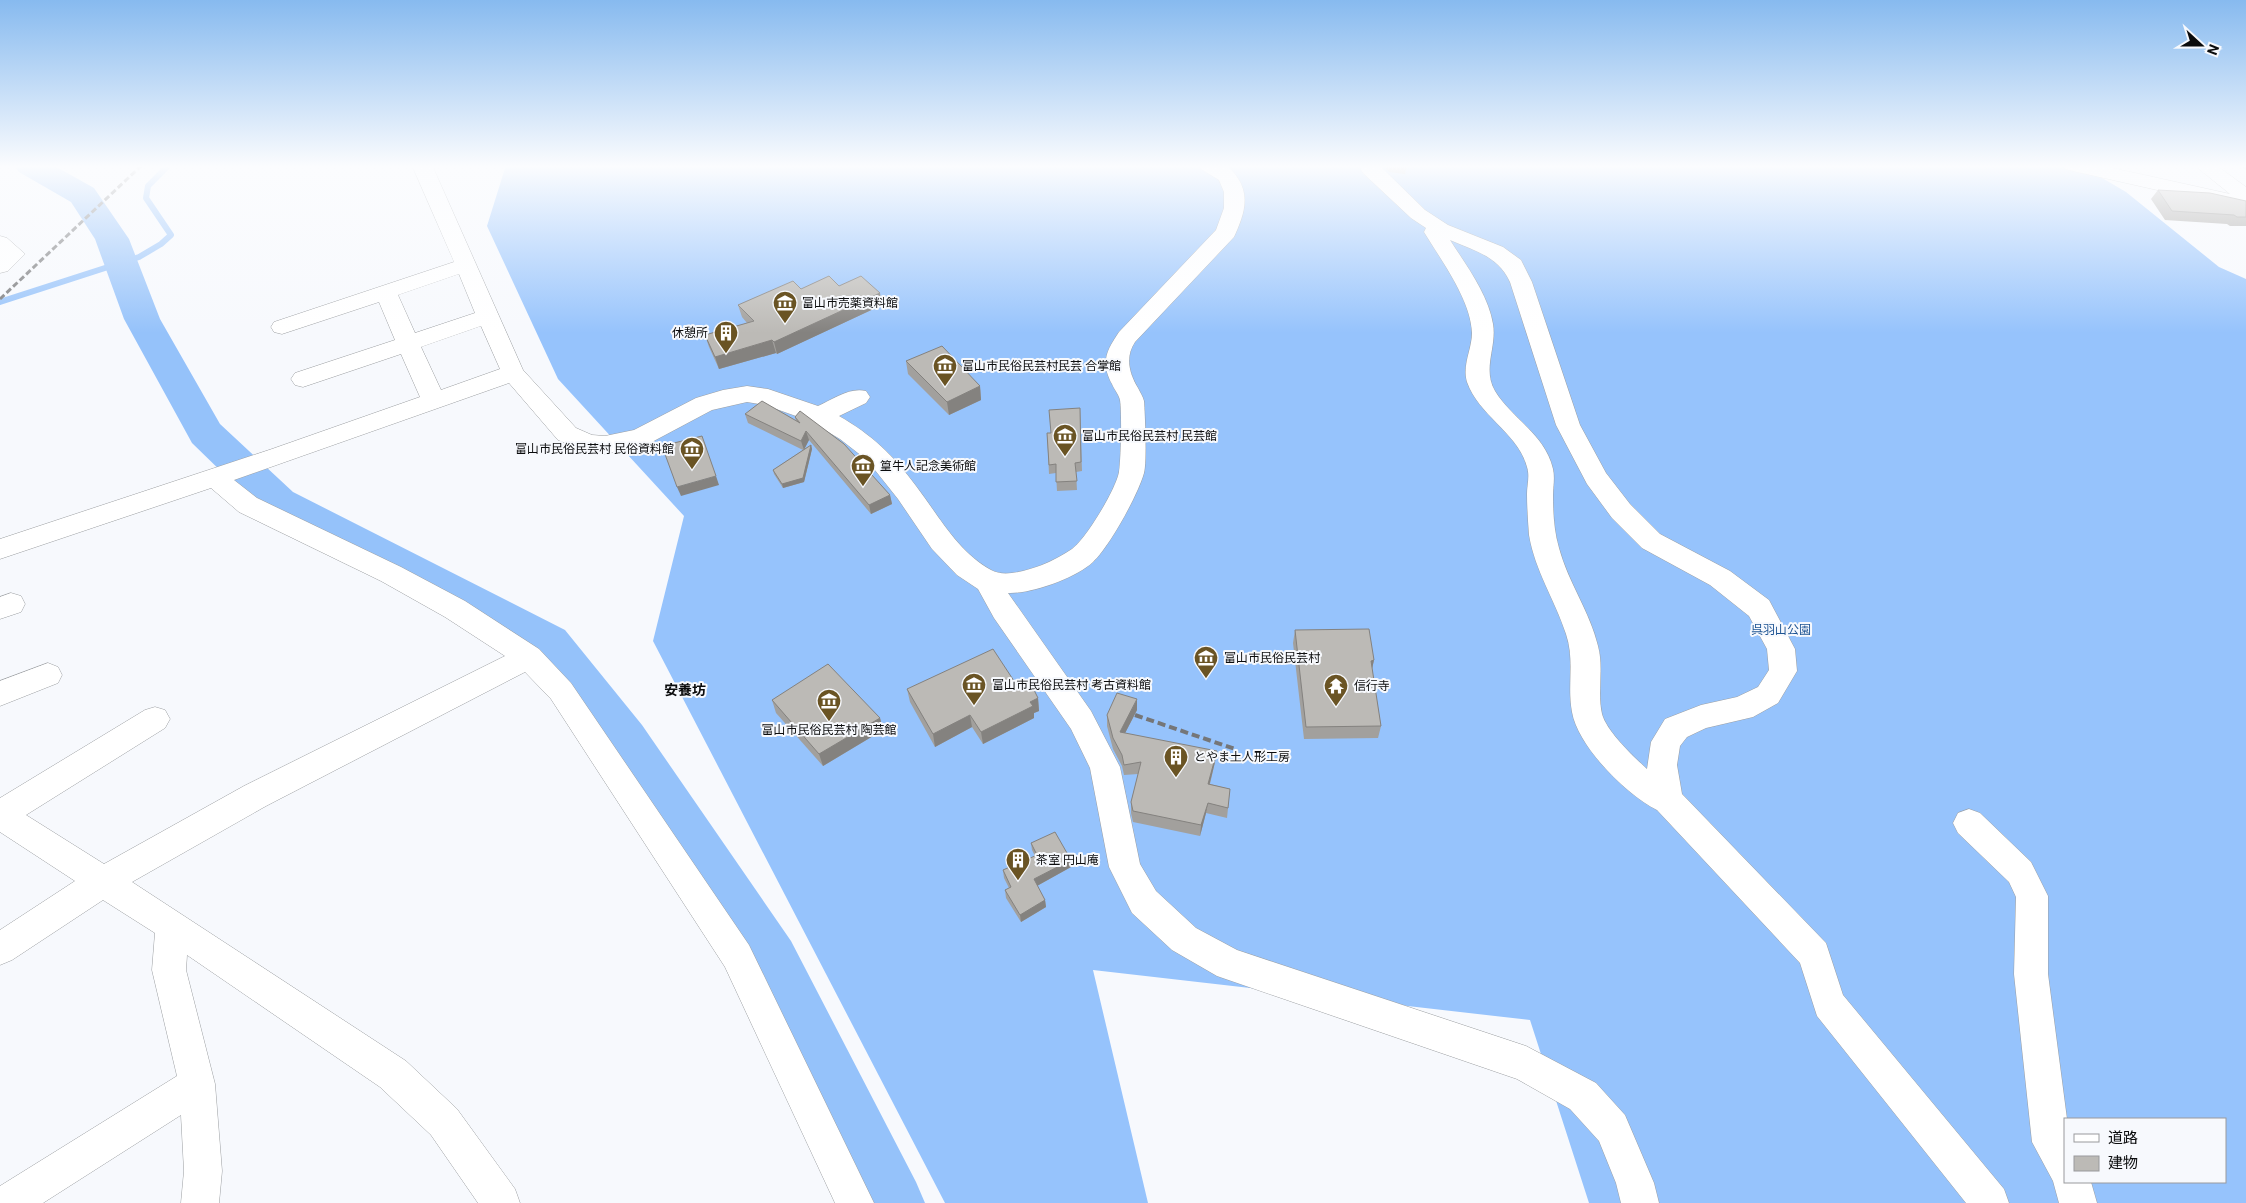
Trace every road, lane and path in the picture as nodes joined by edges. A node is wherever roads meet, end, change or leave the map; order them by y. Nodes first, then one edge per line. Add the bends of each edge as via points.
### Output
1 (447, 221) edge
2 (1230, 221) edge
3 (1429, 221) edge
4 (1441, 229) junction
5 (0, 242) edge
6 (466, 265) junction
7 (0, 266) edge
8 (385, 292) junction
9 (489, 316) junction
10 (282, 327) dead end
11 (408, 344) junction
12 (513, 373) junction
13 (303, 379) dead end
14 (858, 397) dead end
15 (434, 401) junction
16 (819, 414) junction
17 (214, 477) junction
18 (0, 549) edge
19 (988, 582) junction
20 (529, 658) junction
21 (48, 675) dead end
22 (0, 694) edge
23 (155, 719) dead end
24 (1668, 800) junction
25 (0, 815) edge
26 (1969, 822) dead end
27 (104, 881) junction
28 (172, 926) junction
29 (0, 949) edge
30 (197, 1084) junction
31 (2064, 1165) edge
32 (2072, 1183) edge
33 (8, 1203) edge
34 (200, 1203) edge
35 (501, 1203) edge
36 (854, 1203) edge
37 (1640, 1203) edge
38 (1990, 1203) edge
39 (2078, 1203) edge

1 - 6 street
2 - 19 street via 1223,237 1127,337 1118,351 1118,374 1132,399 1132,472 1124,493 1102,530 1083,555 1057,570 1020,583
3 - 4 street
4 - 24 street via 1434,232 1479,312 1483,333 1478,360 1479,381 1488,398 1530,447 1540,468 1545,547 1579,627 1585,650 1587,716 1606,747 1652,792
4 - 24 street via 1494,252 1513,266 1568,425 1596,478 1621,511 1651,541 1720,578 1760,608 1781,648 1783,671 1768,696 1743,708 1701,717 1676,728 1666,742 1662,765
5 - 7 street via 14,254
6 - 8 street
6 - 9 street
8 - 10 street
8 - 11 street
9 - 11 street
9 - 12 street
11 - 13 street
11 - 15 street
12 - 15 street
12 - 16 street via 567,434 605,446 640,437 704,404 747,394 765,386
14 - 16 street
15 - 17 street
16 - 19 street via 876,454 941,542 967,568
17 - 18 street
17 - 20 street via 248,505 456,609
19 - 37 street via 1004,610 1091,723 1105,768 1125,867 1144,902 1184,939 1229,964 1526,1064 1583,1096 1612,1128 1635,1182
20 - 27 street via 255,796
20 - 36 street via 561,691 738,956
21 - 22 street
23 - 25 street
24 - 38 street via 1814,954 1829,1004
25 - 27 street
26 - 31 street via 2020,872 2032,896 2031,974 2038,1034 2051,1142
27 - 28 street
27 - 29 street
28 - 30 street via 169,970
28 - 35 street via 393,1074 444,1122
30 - 33 street
30 - 34 street via 204,1171
32 - 39 street

